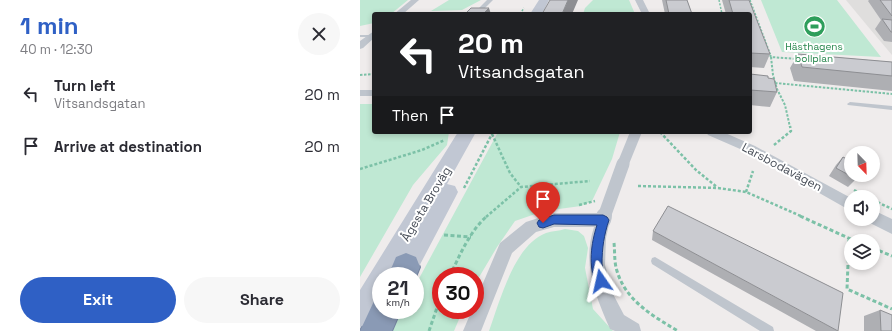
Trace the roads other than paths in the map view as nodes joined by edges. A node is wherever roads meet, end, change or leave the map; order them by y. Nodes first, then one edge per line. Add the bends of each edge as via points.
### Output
1 (415, 0) edge
2 (490, 0) edge
3 (544, 0) edge
4 (639, 0) edge
5 (400, 12) edge
6 (478, 12) edge
7 (537, 12) edge
8 (645, 12) edge
9 (372, 35) edge
10 (360, 36) edge
11 (372, 36) edge
12 (360, 46) edge
13 (360, 93) edge
14 (372, 93) edge
15 (850, 104) dead end
16 (892, 108) edge
17 (488, 134) edge
18 (635, 134) edge
19 (717, 134) edge
20 (458, 135) edge
21 (844, 201) edge
22 (603, 220) junction
23 (880, 221) edge
24 (892, 227) edge
25 (655, 261) dead end
26 (401, 267) edge
27 (403, 267) edge
28 (372, 294) edge
29 (360, 314) edge
30 (376, 319) edge
31 (382, 319) edge
32 (369, 331) edge
33 (376, 331) edge
34 (472, 331) edge
35 (632, 331) edge
36 (769, 331) edge

1 - 5 street
2 - 6 street
3 - 7 main road
4 - 8 street
9 - 10 lane
11 - 12 street
13 - 14 street
15 - 16 lane
17 - 27 main road, Ågesta Broväg
18 - 22 street, bridge
19 - 21 street, Larsbodavägen via 751,149
20 - 26 main road, Ågesta Broväg
22 - 34 street via 554,220 531,227 506,248
22 - 35 street via 598,238 597,265 603,288 617,322
23 - 24 street
25 - 36 lane
28 - 29 main road
30 - 32 main road
31 - 33 highway

